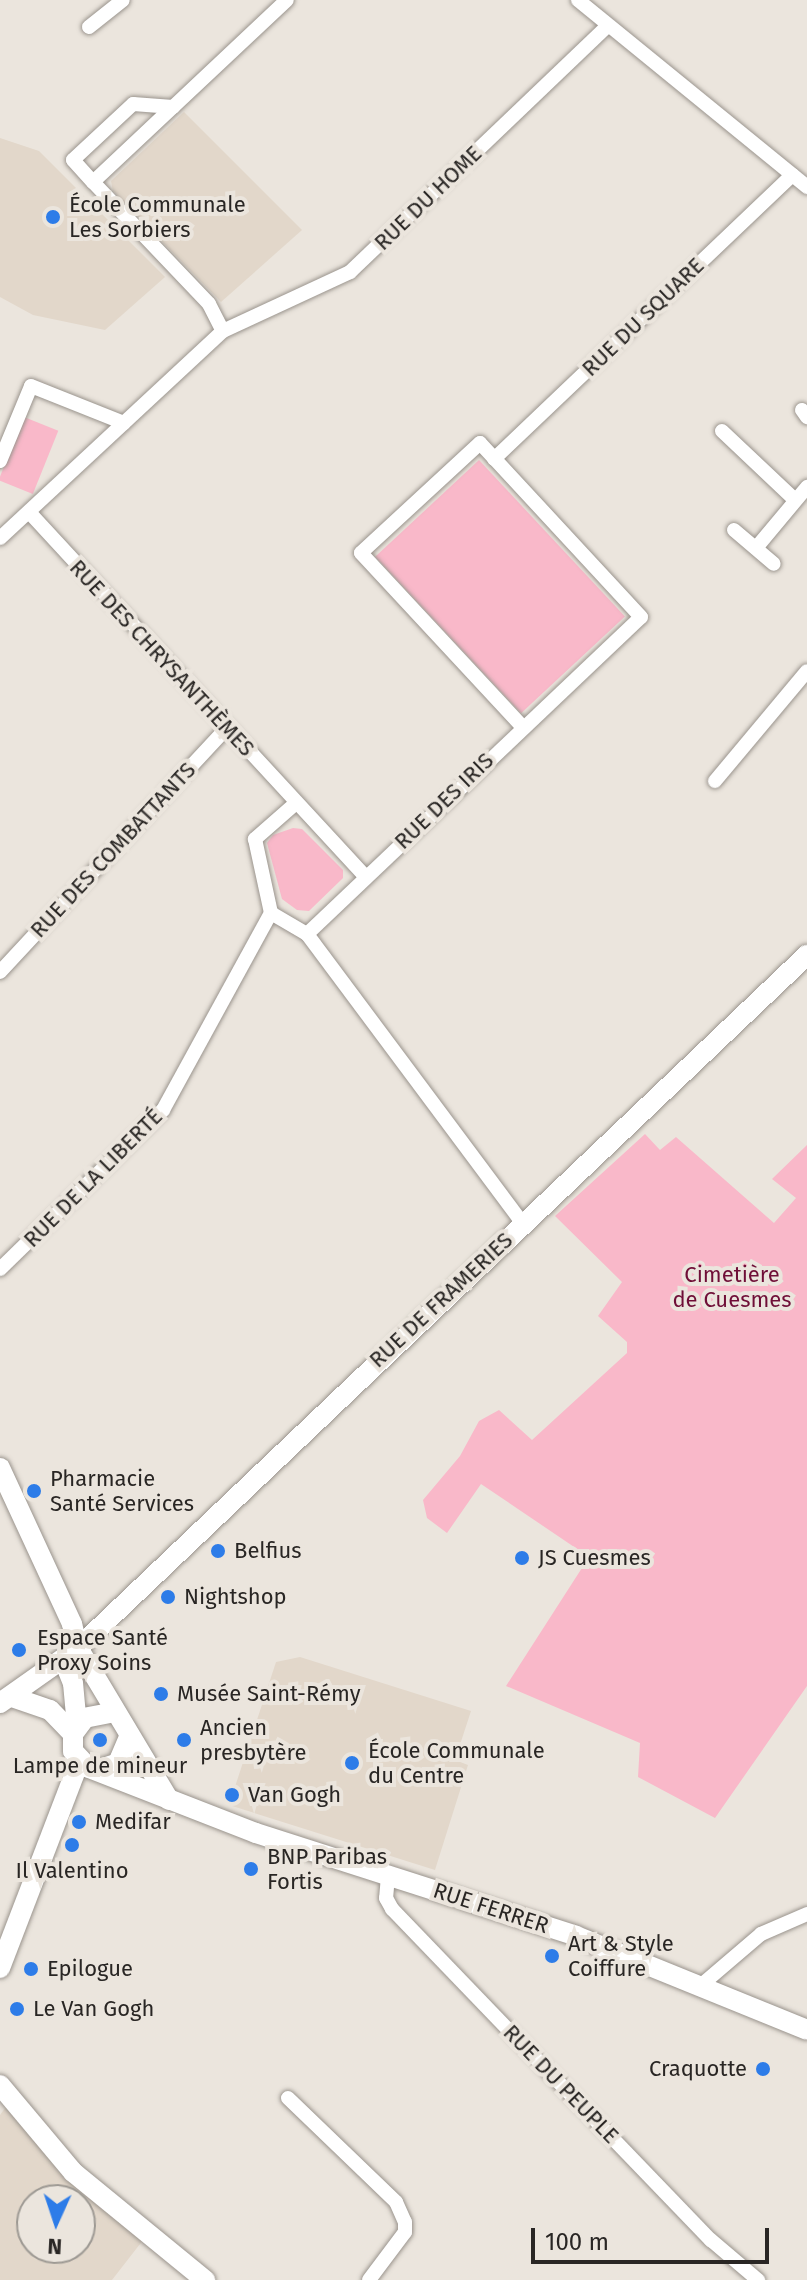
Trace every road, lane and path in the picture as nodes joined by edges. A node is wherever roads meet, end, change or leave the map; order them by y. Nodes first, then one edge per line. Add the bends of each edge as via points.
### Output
1 (123, 0) edge
2 (287, 0) edge
3 (578, 0) edge
4 (607, 26) junction
5 (89, 27) dead end
6 (173, 107) junction
7 (792, 175) junction
8 (93, 182) junction
9 (807, 187) edge
10 (223, 331) junction
11 (124, 423) junction
12 (722, 431) dead end
13 (494, 459) junction
14 (0, 461) edge
15 (807, 487) edge
16 (795, 500) junction
17 (29, 512) junction
18 (734, 530) dead end
19 (0, 538) edge
20 (756, 548) junction
21 (774, 564) dead end
22 (807, 671) edge
23 (522, 726) junction
24 (227, 728) junction
25 (715, 781) dead end
26 (296, 803) junction
27 (366, 877) junction
28 (271, 913) junction
29 (307, 934) junction
30 (807, 955) edge
31 (0, 972) edge
32 (523, 1224) junction
33 (0, 1269) edge
34 (0, 1468) edge
35 (71, 1654) junction
36 (6, 1700) edge
37 (115, 1712) junction
38 (75, 1730) junction
39 (130, 1735) junction
40 (88, 1765) junction
41 (169, 1800) junction
42 (388, 1876) junction
43 (807, 1914) edge
44 (0, 1968) edge
45 (699, 1987) junction
46 (807, 2030) edge
47 (0, 2085) edge
48 (288, 2098) dead end
49 (205, 2280) edge
50 (369, 2280) edge
51 (758, 2280) edge

1 - 5 street
2 - 6 street
3 - 4 street
4 - 7 street
4 - 10 street, RUE DU HOME via 350,272
6 - 8 street
6 - 8 street via 133,104 73,160
7 - 9 street
7 - 13 street, RUE DU SQUARE
8 - 10 street via 209,304
10 - 11 street, RUE DU HOME
11 - 14 street via 31,386
11 - 17 street, RUE DU HOME
12 - 16 street
13 - 23 street, RUE DES IRIS via 641,617
13 - 23 street via 480,443 361,553
15 - 16 street
16 - 20 street
17 - 19 street, RUE DU HOME
17 - 24 street, RUE DES CHRYSANTHÈMES
18 - 20 street
20 - 21 street
22 - 25 street
23 - 27 street, RUE DES IRIS
24 - 26 street, RUE DES CHRYSANTHÈMES
24 - 31 street, RUE DES COMBATTANTS
26 - 27 street, RUE DES CHRYSANTHÈMES
26 - 28 street via 255,839
27 - 29 street
28 - 29 street
28 - 33 street, RUE DE LA LIBERTÉ via 163,1110
29 - 32 street
30 - 32 street, RUE DE FRAMERIES
32 - 35 street, RUE DE FRAMERIES
34 - 35 street
35 - 36 street, RUE DE FRAMERIES
35 - 37 street
35 - 38 street
36 - 38 street via 50,1710
37 - 38 street via 94,1715
37 - 39 street
38 - 40 street
39 - 40 street via 118,1763
39 - 41 street
40 - 41 street, RUE FERRER
40 - 44 street
41 - 42 street, RUE FERRER
42 - 45 street, RUE FERRER via 473,1899
42 - 51 street, RUE DU PEUPLE via 386,1898 392,1909 711,2240
43 - 45 street via 761,1934
45 - 46 street, RUE FERRER
47 - 49 street via 73,2172
48 - 50 street via 396,2202 405,2222 405,2232

